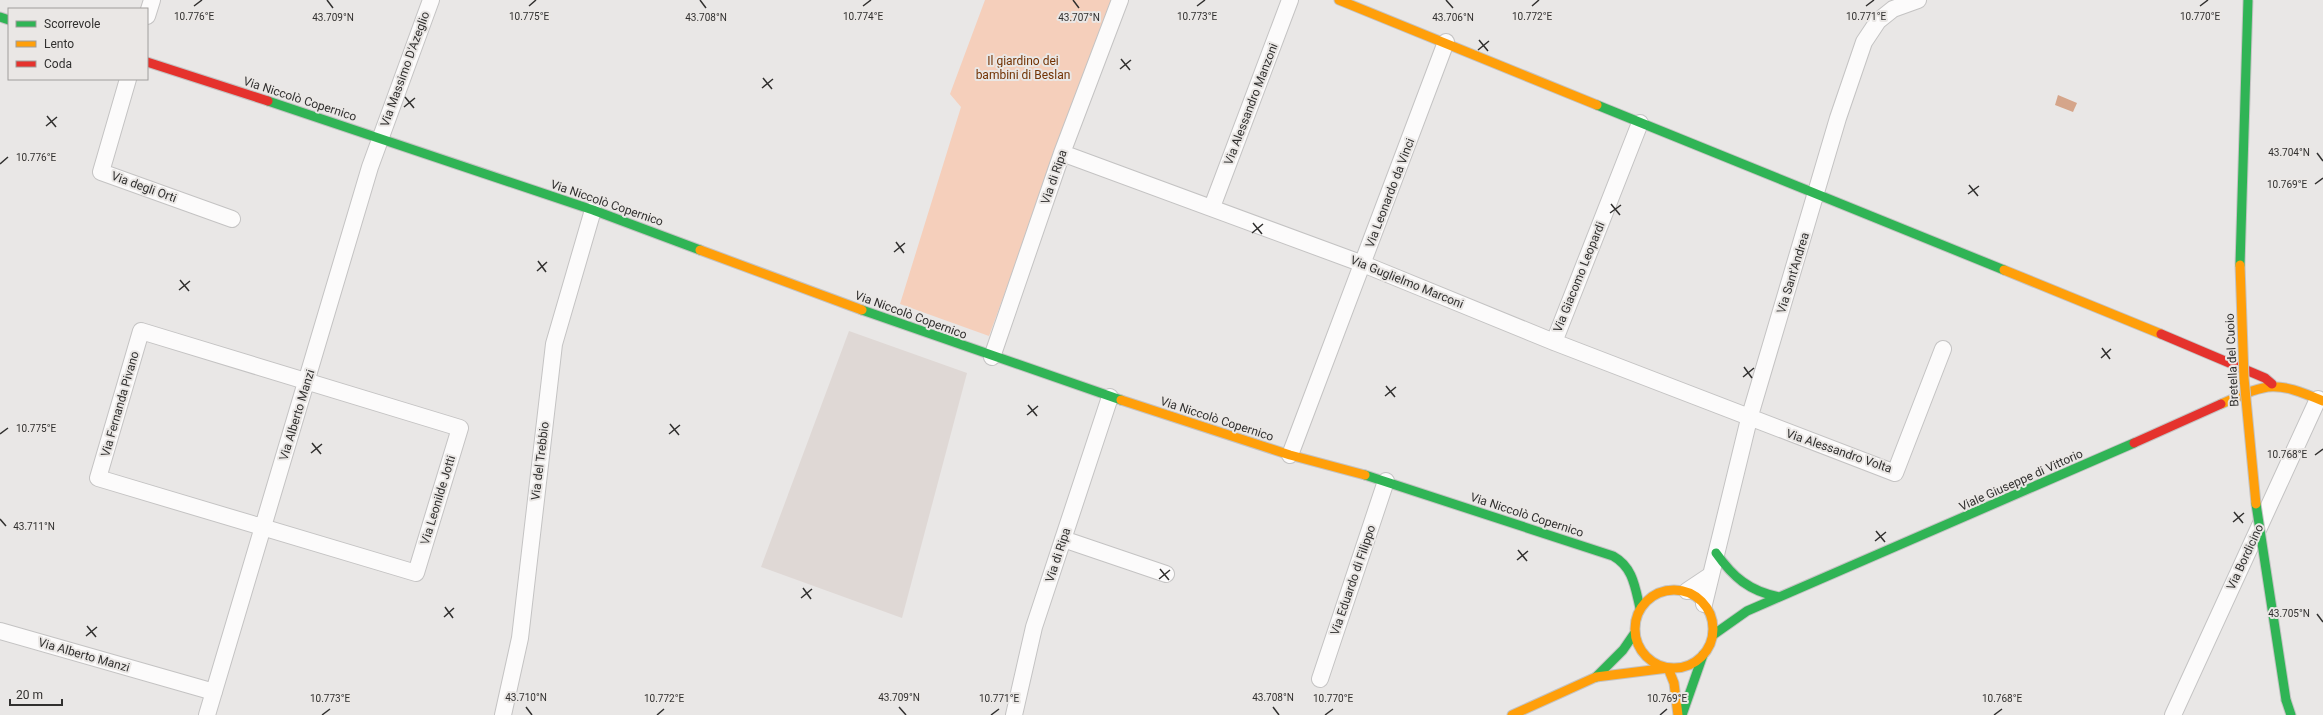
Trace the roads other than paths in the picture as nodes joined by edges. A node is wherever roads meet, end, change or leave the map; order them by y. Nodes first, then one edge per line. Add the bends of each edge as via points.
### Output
1 (152, 0) edge
2 (431, 0) edge
3 (1120, 0) edge
4 (1290, 0) edge
5 (1339, 0) edge
6 (1918, 0) edge
7 (2248, 0) edge
8 (148, 13) edge
9 (1446, 42) junction
10 (148, 62) edge
11 (128, 80) edge
12 (1640, 123) junction
13 (379, 139) junction
14 (1062, 153) junction
15 (1817, 194) junction
16 (1212, 207) junction
17 (593, 210) junction
18 (232, 219) dead end
19 (1363, 264) junction
20 (1554, 342) junction
21 (1943, 349) dead end
22 (992, 356) junction
23 (307, 381) junction
24 (2272, 384) junction
25 (1110, 397) junction
26 (2320, 400) edge
27 (1750, 419) junction
28 (1290, 455) junction
29 (1386, 481) junction
30 (264, 526) junction
31 (1063, 538) junction
32 (1716, 553) junction
33 (1166, 574) dead end
34 (1710, 575) junction
35 (1687, 591) junction
36 (1780, 597) junction
37 (1640, 608) junction
38 (1710, 610) junction
39 (1747, 611) junction
40 (1732, 612) dead end
41 (0, 631) edge
42 (1634, 634) junction
43 (1713, 635) junction
44 (1703, 656) junction
45 (1668, 668) junction
46 (1596, 677) junction
47 (1320, 679) dead end
48 (214, 692) junction
49 (208, 715) edge
50 (503, 715) edge
51 (1014, 715) edge
52 (1512, 715) edge
53 (1678, 715) edge
54 (1682, 715) edge
55 (2173, 715) edge
56 (2291, 715) edge

1 - 8 street
2 - 13 street, Via Massimo D'Azeglio
3 - 14 street, Via di Ripa
4 - 16 street, Via Alessandro Manzoni
5 - 9 main road
6 - 15 street, Via Sant'Andrea via 1893,9 1878,21 1864,42 1838,118
7 - 56 main road, Bretella del Cuoio, bridge via 2240,212 2242,332 2251,466 2263,566 2286,700
9 - 12 main road
9 - 19 street, Via Leonardo da Vinci
10 - 13 main road, Via Niccolò Copernico
11 - 18 street, Via degli Orti via 101,172
12 - 15 main road
12 - 20 street, Via Giacomo Leopardi
13 - 17 main road, Via Niccolò Copernico
13 - 23 street, Via Alberto Manzi
14 - 16 street, Via Guglielmo Marconi
14 - 22 street, Via di Ripa
15 - 24 main road via 2167,336 2265,378
15 - 27 street, Via Sant'Andrea
16 - 19 street, Via Guglielmo Marconi
17 - 22 main road, Via Niccolò Copernico
17 - 50 street, Via del Trebbio via 554,344 520,638
19 - 20 street, Via Guglielmo Marconi
19 - 28 street, Via Leonardo da Vinci
20 - 27 street, Via Guglielmo Marconi
21 - 27 street, Via Alessandro Volta via 1895,473
22 - 25 main road, Via Niccolò Copernico
23 - 30 street, Via Alberto Manzi
23 - 30 street, Via Leonilde Jotti via 460,428 416,573
23 - 30 street, Via Fernanda Pivano via 141,331 98,478
24 - 26 main road via 2285,386
24 - 36 main road, Viale Giuseppe di Vittorio via 2260,387
25 - 28 main road, Via Niccolò Copernico
25 - 31 street, Via di Ripa
26 - 55 street, Via Bordicino
27 - 32 street, Via Sant'Andrea
28 - 29 main road, Via Niccolò Copernico
29 - 37 main road, Via Niccolò Copernico via 1619,558 1632,575
29 - 47 street, Via Eduardo di Filippo
30 - 48 street, Via Alberto Manzi
31 - 33 street
31 - 51 street, Via di Ripa via 1034,627
32 - 34 street, Via Sant'Andrea
32 - 36 main road via 1741,585 1761,594
34 - 35 street
34 - 38 street, Via Sant'Andrea
35 - 37 main road via 1666,590 1655,593
35 - 38 main road
36 - 39 main road, Viale Giuseppe di Vittorio
37 - 42 main road via 1635,620
38 - 43 main road
39 - 40 main road, Viale Giuseppe di Vittorio
39 - 43 main road, Viale Giuseppe di Vittorio
41 - 48 street, Via Alberto Manzi
42 - 45 main road via 1645,656 1655,664
42 - 46 main road via 1623,650
43 - 44 main road
44 - 45 main road via 1686,666
44 - 54 main road
45 - 46 main road
45 - 53 main road via 1674,683
46 - 52 main road
48 - 49 street, Via Alberto Manzi

